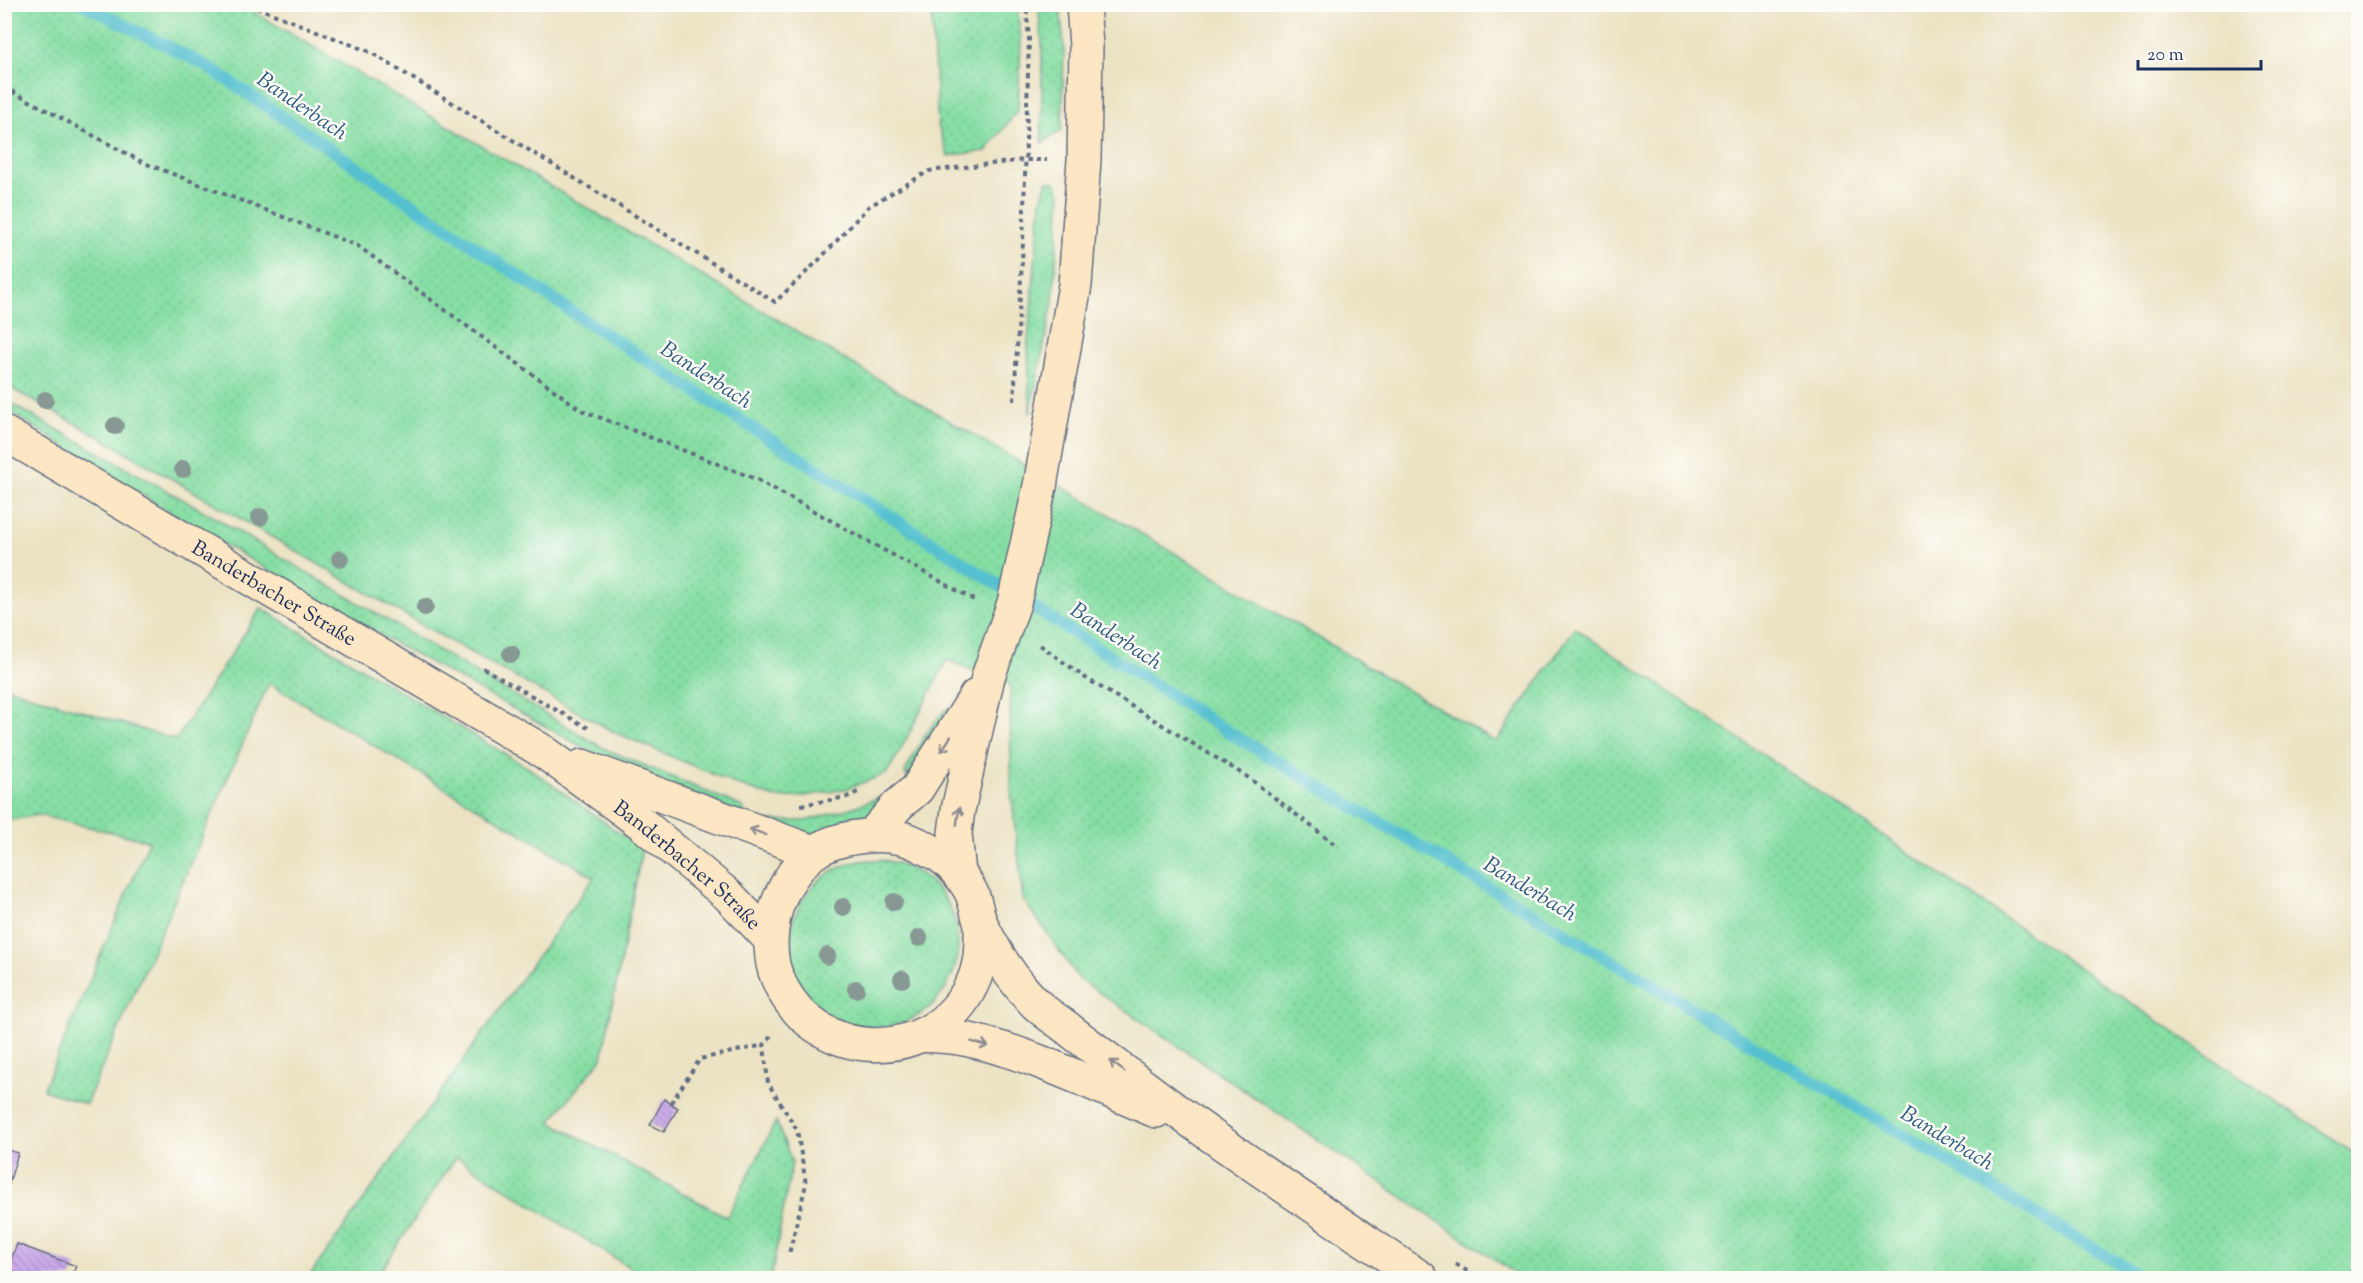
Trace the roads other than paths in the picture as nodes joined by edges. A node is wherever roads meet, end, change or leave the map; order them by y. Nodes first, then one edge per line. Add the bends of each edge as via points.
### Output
1 (1083, 4) edge
2 (4, 433) edge
3 (988, 677) junction
4 (544, 752) junction
5 (873, 834) junction
6 (813, 852) junction
7 (959, 874) junction
8 (981, 923) junction
9 (770, 939) junction
10 (922, 1035) junction
11 (1196, 1127) junction
12 (1421, 1278) edge

1 - 3 street, bridge via 1084,160 1075,285 1040,486 1014,603
2 - 4 street, Banderbacher Straße
3 -> 5 street via 917,789
7 -> 3 street via 955,833 958,810
6 -> 4 street, Banderbacher Straße
4 - 9 street, Banderbacher Straße via 721,888
5 - 6 street
5 - 7 street via 903,838 939,855
6 - 9 street via 791,877 776,907
7 - 8 street via 971,892
8 - 10 street via 981,958 972,984 947,1019
11 -> 8 street via 1034,1003 1006,967
9 - 10 street via 777,976 795,1007 817,1028 845,1041 873,1046
10 -> 11 street via 959,1038 1015,1054
11 - 12 street

